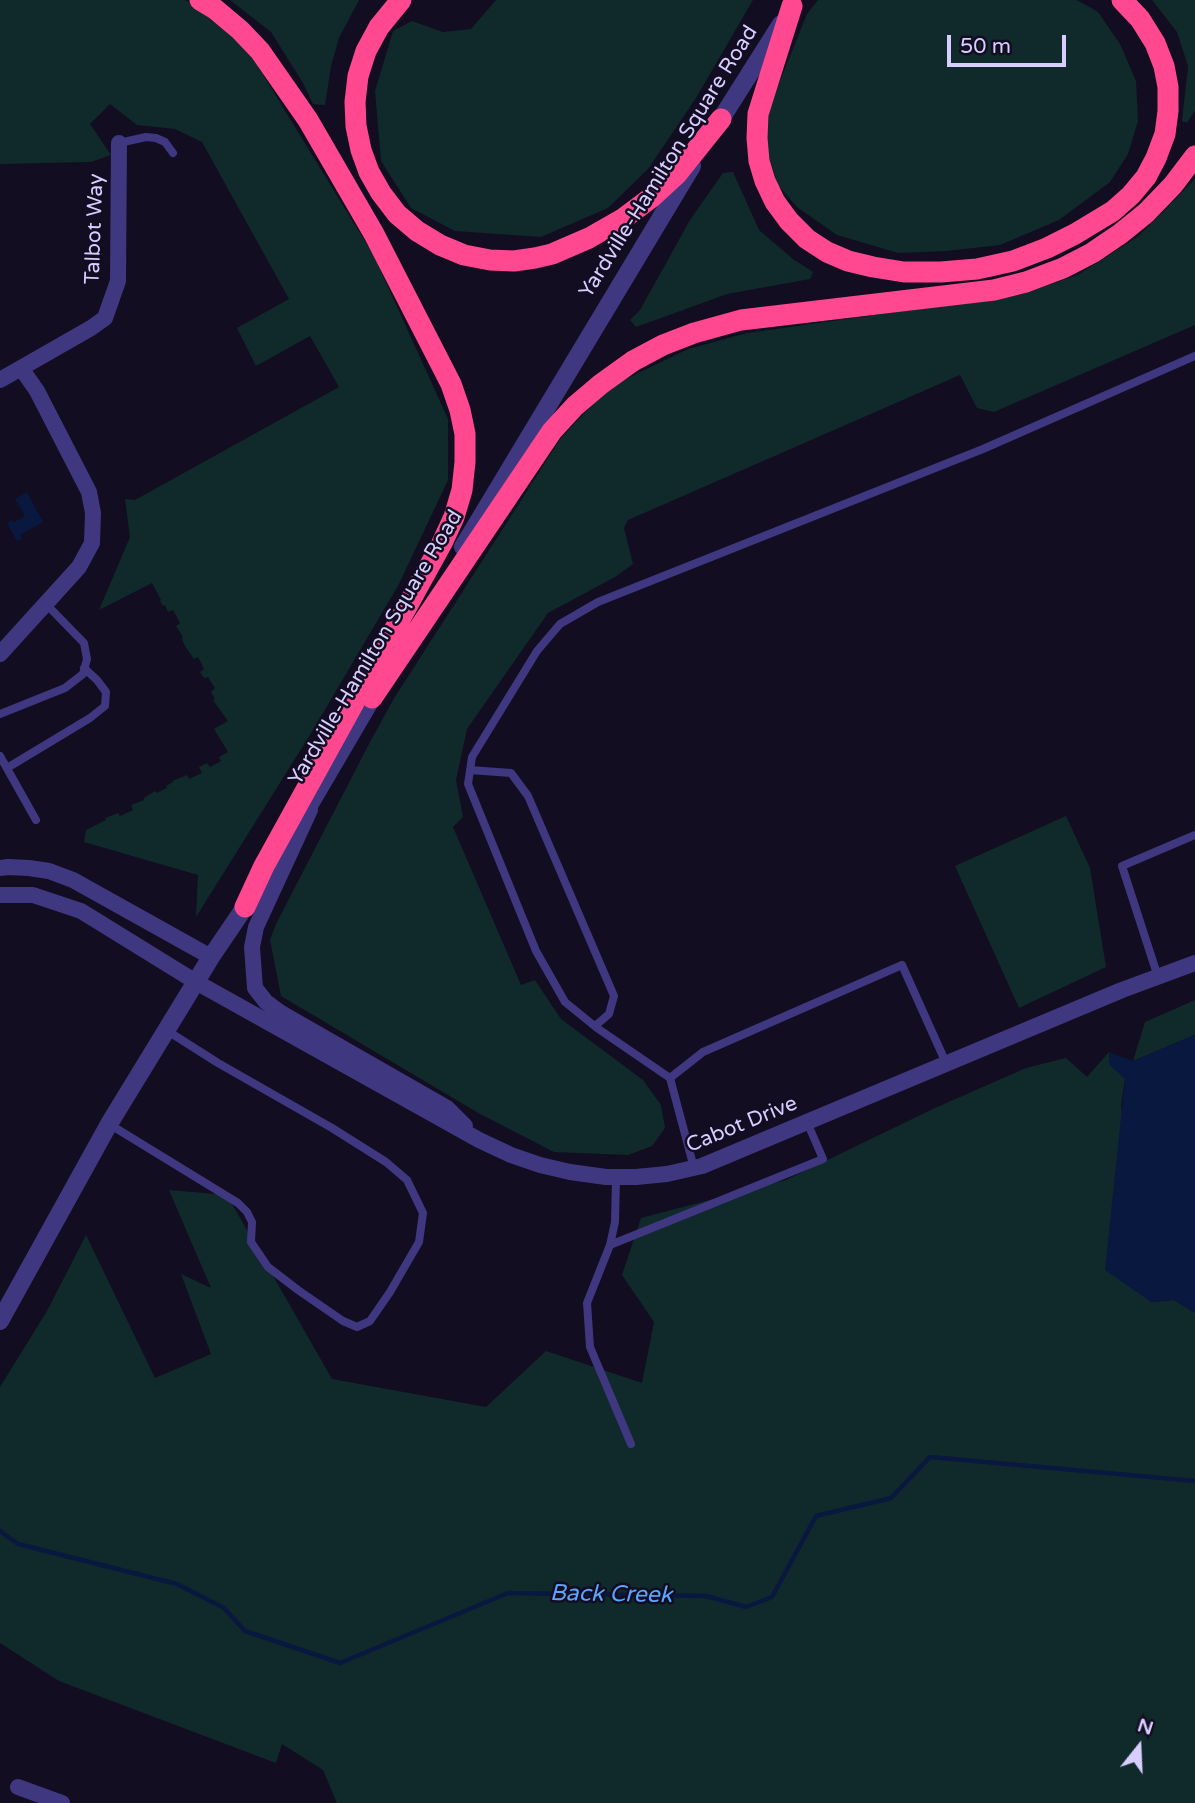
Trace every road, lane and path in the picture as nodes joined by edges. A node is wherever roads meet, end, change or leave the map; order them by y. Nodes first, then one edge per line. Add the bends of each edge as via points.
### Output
1 (200, 0) edge
2 (401, 0) edge
3 (1122, 0) edge
4 (794, 3) edge
5 (721, 119) junction
6 (119, 143) joint
7 (173, 153) dead end
8 (1195, 156) edge
9 (1195, 356) edge
10 (20, 369) junction
11 (0, 380) edge
12 (46, 604) junction
13 (3, 646) edge
14 (84, 668) junction
15 (372, 698) junction
16 (0, 715) edge
17 (0, 756) edge
18 (7, 768) junction
19 (470, 770) junction
20 (319, 790) junction
21 (36, 820) dead end
22 (1195, 835) edge
23 (0, 868) edge
24 (0, 895) edge
25 (245, 907) junction
26 (211, 957) junction
27 (1195, 963) edge
28 (1158, 977) junction
29 (196, 982) junction
30 (595, 1026) junction
31 (166, 1030) junction
32 (946, 1063) junction
33 (670, 1079) junction
34 (807, 1122) junction
35 (109, 1124) junction
36 (479, 1140) junction
37 (694, 1168) junction
38 (616, 1177) junction
39 (610, 1245) junction
40 (0, 1321) edge
41 (631, 1444) dead end
42 (18, 1787) dead end
43 (62, 1803) edge

1 - 25 highway via 260,51 308,120 374,234 451,384 465,434 462,490 454,517
2 - 5 highway via 379,27 358,76 355,102 361,150 380,193 397,214 428,238 464,255 514,261 552,254 589,238 652,197
3 - 4 highway via 1155,43 1168,87 1165,134 1146,177 1113,211 1047,248 1013,261 941,272 904,272 848,261 807,239 775,202 759,161 758,114
4 - 5 street, Yardville-Hamilton Square Road
5 - 15 street, Yardville-Hamilton Square Road
6 - 7 lane via 156,138
6 - 10 street, Talbot Way via 118,281 110,307 92,328
8 - 15 highway via 1173,185 1120,234 1063,268 1026,282 994,290 741,320 694,332 633,361 575,406 552,431
9 - 19 lane via 982,449 598,602 560,624 537,651 472,757
10 - 11 street, Talbot Way
10 - 12 street via 37,391 89,492 93,513 92,542 79,567
12 - 13 street
12 - 14 lane via 84,643
14 - 16 lane via 65,688
14 - 18 lane via 106,692 105,706
15 - 20 street, Yardville-Hamilton Square Road
17 - 18 lane
18 - 21 lane
19 - 30 lane via 468,784 537,951 565,1002
19 - 30 lane via 511,773 528,796 614,996 609,1014
20 - 25 street, Yardville-Hamilton Square Road
20 - 36 street via 257,927 251,947 255,988 281,1013 447,1108
22 - 28 lane via 1122,866
23 - 26 street via 49,871 73,880
24 - 29 street, Cabot Drive via 33,895 81,911
25 - 26 street, Yardville-Hamilton Square Road
26 - 29 street, Yardville-Hamilton Square Road
27 - 28 street, Cabot Drive
28 - 32 street, Cabot Drive
29 - 31 street, Yardville-Hamilton Square Road
29 - 36 street, Cabot Drive
30 - 33 lane
31 - 35 street, Yardville-Hamilton Square Road
31 - 35 lane via 332,1128 407,1181 422,1213 419,1242 390,1292 370,1321 357,1327 344,1321 268,1267 251,1242 251,1222 238,1203
32 - 33 lane via 902,965 704,1052
32 - 34 street, Cabot Drive
33 - 37 lane
34 - 37 street, Cabot Drive
34 - 39 lane via 823,1159
35 - 40 street, Yardville-Hamilton Square Road
36 - 38 street, Cabot Drive via 540,1165
37 - 38 street, Cabot Drive
38 - 39 lane
39 - 41 lane via 587,1303 590,1347
42 - 43 street

